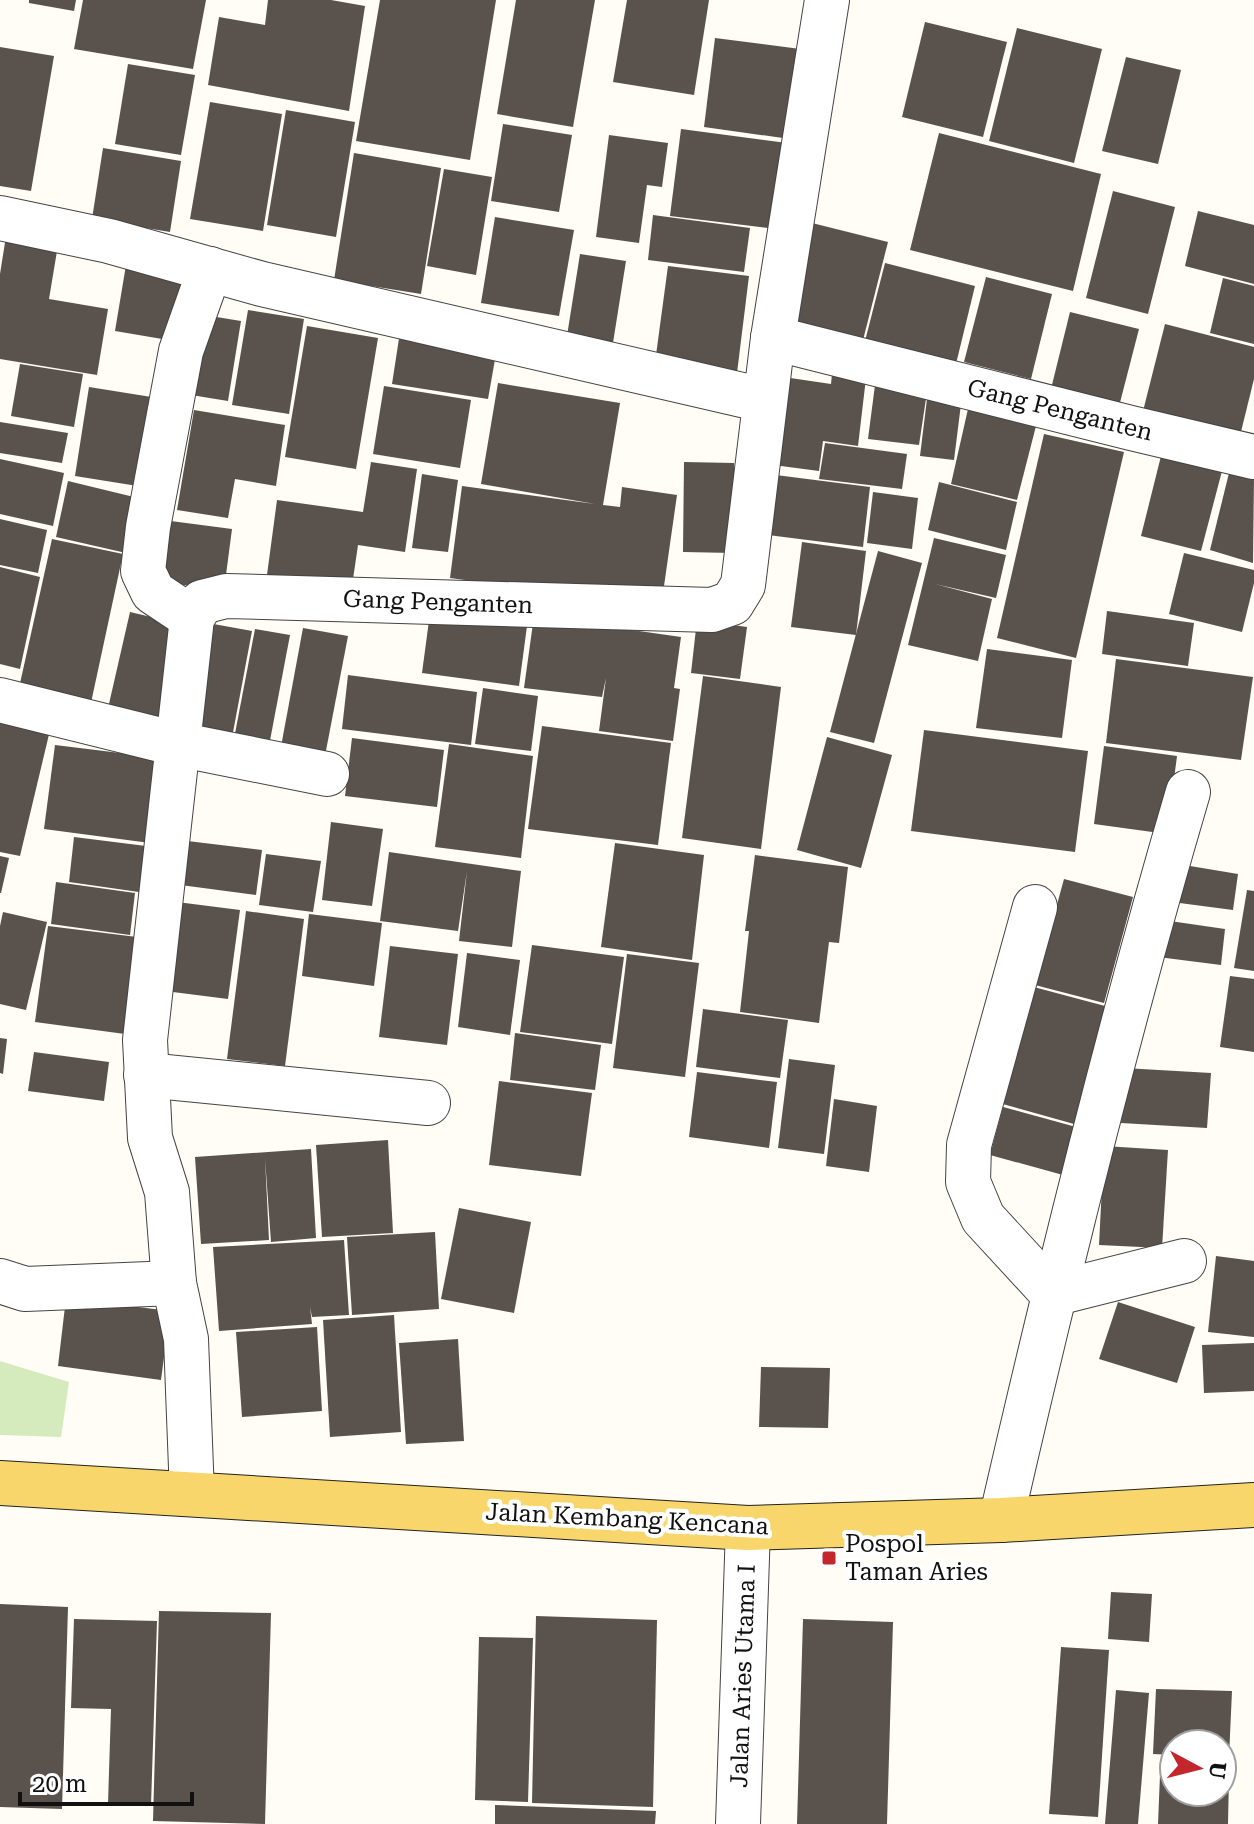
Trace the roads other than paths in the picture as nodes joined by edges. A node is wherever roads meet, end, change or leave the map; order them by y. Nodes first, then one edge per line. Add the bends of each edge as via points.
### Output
1 (827, 0) edge
2 (0, 218) edge
3 (210, 269) junction
4 (773, 338) junction
5 (764, 400) junction
6 (1254, 457) edge
7 (192, 618) junction
8 (0, 700) edge
9 (177, 744) junction
10 (327, 774) dead end
11 (1188, 792) dead end
12 (1035, 907) dead end
13 (146, 1075) junction
14 (428, 1103) dead end
15 (1184, 1261) dead end
16 (0, 1281) edge
17 (174, 1283) junction
18 (1053, 1294) junction
19 (0, 1483) edge
20 (192, 1494) junction
21 (1254, 1505) edge
22 (1001, 1520) junction
23 (748, 1528) junction
24 (738, 1824) edge

1 - 4 street, Gang Penganten
2 - 3 street
3 - 5 street
3 - 7 street via 181,351 143,571 153,592
4 - 5 street, Gang Penganten
4 - 6 street, Gang Penganten
5 - 7 street, Gang Penganten via 743,585 732,603 712,610 226,596 202,602
7 - 9 street
8 - 9 street
9 - 10 street
9 - 13 street via 145,1040
11 - 18 street
12 - 18 street via 969,1145 968,1182 983,1218
13 - 14 street
13 - 17 street via 150,1138 167,1192
15 - 18 street
16 - 17 street via 25,1289
17 - 20 street via 186,1339
18 - 22 street
19 - 20 main road, Jalan Kembang Kencana
20 - 23 main road, Jalan Kembang Kencana
21 - 22 main road, Jalan Kembang Kencana
22 - 23 main road, Jalan Kembang Kencana
23 - 24 street, Jalan Aries Utama I

